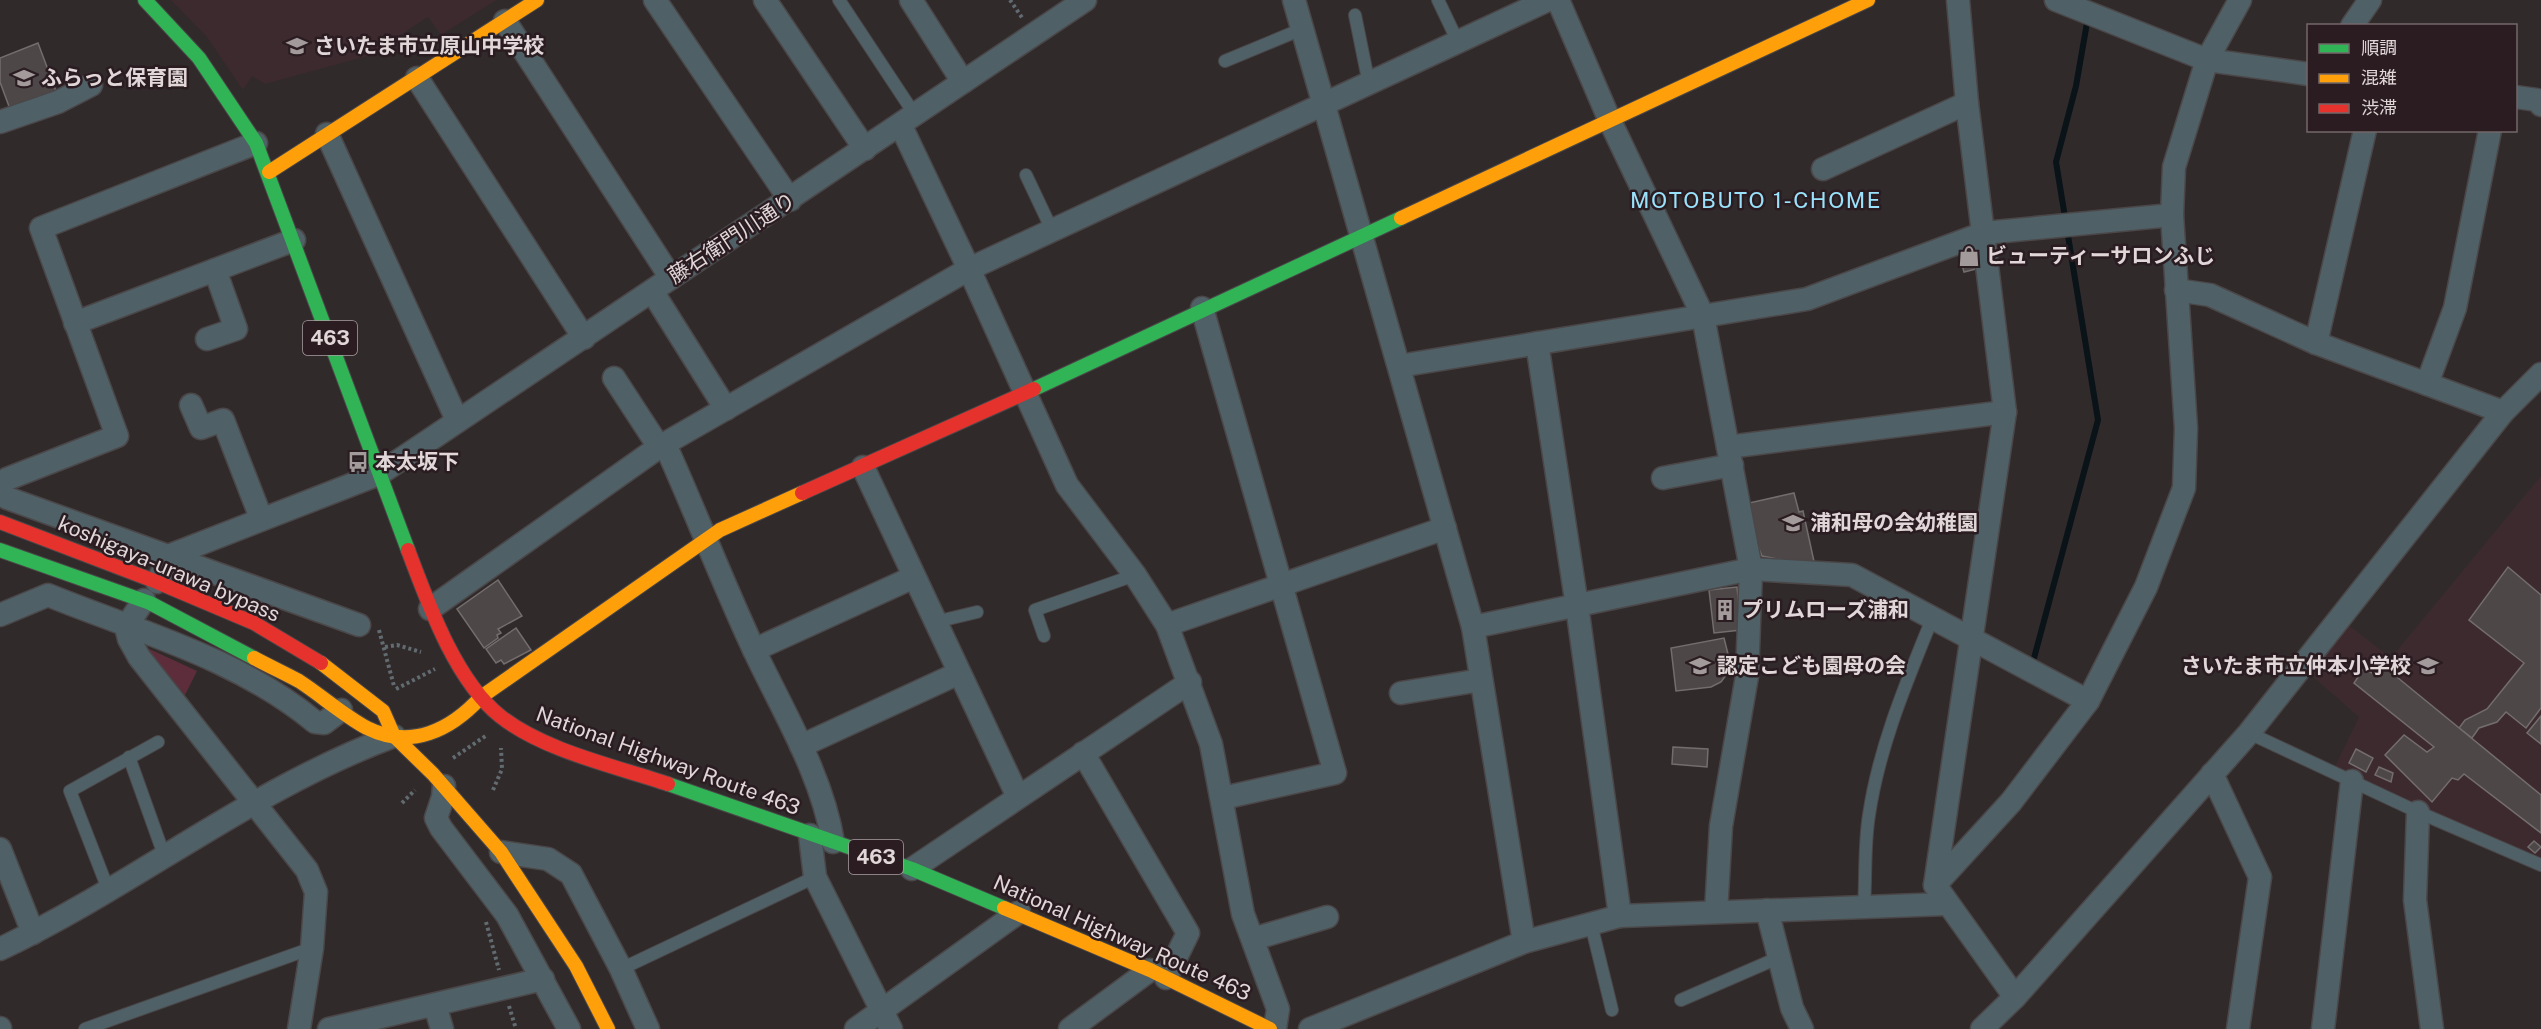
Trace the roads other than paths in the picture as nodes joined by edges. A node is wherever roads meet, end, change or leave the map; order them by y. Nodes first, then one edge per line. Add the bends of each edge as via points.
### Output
1 (145, 0) edge
2 (537, 0) edge
3 (656, 0) edge
4 (765, 0) edge
5 (839, 0) edge
6 (911, 0) edge
7 (1085, 0) edge
8 (1294, 0) edge
9 (1438, 0) edge
10 (1548, 0) edge
11 (1558, 0) edge
12 (1868, 0) edge
13 (1958, 0) edge
14 (2056, 0) edge
15 (2240, 0) edge
16 (2370, 0) edge
17 (1355, 15) dead end
18 (505, 21) junction
19 (2353, 24) edge
20 (1302, 29) junction
21 (1458, 42) junction
22 (2207, 60) junction
23 (1225, 62) dead end
24 (2307, 74) edge
25 (417, 78) junction
26 (963, 82) junction
27 (1370, 84) junction
28 (91, 85) dead end
29 (1967, 103) junction
30 (1324, 105) junction
31 (908, 120) junction
32 (1610, 121) junction
33 (0, 122) edge
34 (2364, 132) edge
35 (2490, 132) edge
36 (327, 134) junction
37 (256, 143) junction
38 (865, 149) junction
39 (1823, 169) dead end
40 (269, 172) junction
41 (1026, 175) dead end
42 (790, 200) junction
43 (2172, 215) junction
44 (1052, 230) junction
45 (1984, 233) junction
46 (1362, 234) junction
47 (294, 240) junction
48 (969, 268) junction
49 (215, 270) junction
50 (671, 278) junction
51 (2176, 290) junction
52 (652, 291) junction
53 (1202, 308) junction
54 (1704, 316) junction
55 (75, 323) junction
56 (584, 338) junction
57 (207, 339) dead end
58 (1537, 343) junction
59 (2316, 343) junction
60 (1399, 366) junction
61 (2541, 374) edge
62 (614, 378) dead end
63 (2427, 384) junction
64 (1025, 393) junction
65 (191, 405) dead end
66 (726, 409) junction
67 (2005, 412) junction
68 (2503, 412) junction
69 (457, 420) junction
70 (659, 447) junction
71 (1730, 456) junction
72 (863, 467) junction
73 (379, 474) junction
74 (1663, 478) dead end
75 (0, 485) edge
76 (0, 492) edge
77 (261, 518) junction
78 (0, 522) edge
79 (1445, 528) junction
80 (706, 538) junction
81 (0, 550) edge
82 (171, 555) junction
83 (1751, 569) junction
84 (1135, 575) junction
85 (914, 577) junction
86 (1282, 585) junction
87 (151, 591) junction
88 (1577, 606) junction
89 (430, 609) junction
90 (977, 612) dead end
91 (0, 615) edge
92 (1932, 619) junction
93 (935, 622) junction
94 (366, 623) road end
95 (1167, 625) junction
96 (126, 627) junction
97 (1473, 627) junction
98 (1044, 636) dead end
99 (1972, 641) junction
100 (754, 650) junction
101 (959, 673) junction
102 (1481, 680) junction
103 (1190, 682) junction
104 (1401, 693) dead end
105 (481, 697) junction
106 (464, 698) dead end
107 (2088, 701) junction
108 (341, 710) junction
109 (400, 730) junction
110 (2249, 732) junction
111 (158, 742) dead end
112 (801, 746) junction
113 (1083, 753) junction
114 (129, 757) junction
115 (2212, 774) junction
116 (2352, 781) junction
117 (444, 786) junction
118 (1018, 797) junction
119 (1223, 798) junction
120 (256, 801) junction
121 (2418, 813) junction
122 (810, 835) junction
123 (832, 842) junction
124 (0, 849) edge
125 (501, 852) junction
126 (165, 855) junction
127 (2541, 865) edge
128 (912, 869) junction
129 (815, 877) junction
130 (108, 889) junction
131 (1940, 895) junction
132 (1864, 907) junction
133 (1767, 910) junction
134 (1019, 912) junction
135 (1716, 912) junction
136 (1620, 916) junction
137 (1327, 917) dead end
138 (1591, 924) junction
139 (33, 933) junction
140 (1252, 939) junction
141 (1524, 942) junction
142 (312, 948) junction
143 (0, 949) edge
144 (1780, 957) junction
145 (621, 969) junction
146 (1158, 974) junction
147 (543, 979) junction
148 (2015, 997) junction
149 (1681, 1000) dead end
150 (435, 1005) junction
151 (1612, 1010) dead end
152 (886, 1020) edge
153 (295, 1028) edge
154 (340, 1028) edge
155 (85, 1029) edge
156 (442, 1029) edge
157 (569, 1029) edge
158 (608, 1029) edge
159 (648, 1029) edge
160 (856, 1029) edge
161 (1070, 1029) edge
162 (1270, 1029) edge
163 (1275, 1029) edge
164 (1310, 1029) edge
165 (1802, 1029) edge
166 (1982, 1029) edge
167 (2238, 1029) edge
168 (2323, 1029) edge
169 (2432, 1029) edge

1 - 37 main road, National Highway Route 463 / 463 via 199,58
2 - 18 main road
3 - 42 street
4 - 38 street
5 - 31 lane
6 - 26 street
7 - 26 street, 藤右衛門川通り
8 - 20 street
9 - 21 lane
10 - 21 street
11 - 32 street
12 - 32 main road
13 - 29 street
14 - 22 street
15 - 22 street
16 - 19 street
17 - 27 lane
18 - 25 main road
18 - 50 street
20 - 23 lane
20 - 30 street
21 - 27 street
22 - 24 street
22 - 43 street via 2174,167
25 - 36 main road
25 - 56 street
26 - 31 street, 藤右衛門川通り
27 - 30 street
28 - 33 street via 58,102
29 - 39 street
29 - 45 street
30 - 44 street
30 - 46 street
31 - 38 street, 藤右衛門川通り
31 - 48 street
32 - 46 main road
32 - 54 street
34 - 59 street
35 - 63 street via 2455,308
36 - 40 main road
36 - 69 street
37 - 40 main road, National Highway Route 463 / 463
37 - 55 street via 41,228
38 - 42 street, 藤右衛門川通り
40 - 47 main road, National Highway Route 463 / 463
41 - 44 lane
42 - 50 street, 藤右衛門川通り
43 - 45 street
43 - 51 street
44 - 48 street
45 - 54 street via 1808,299
45 - 67 street
46 - 53 main road
46 - 60 street
47 - 49 street
47 - 73 main road, National Highway Route 463 / 463
48 - 64 street
48 - 66 street
49 - 55 street
49 - 57 street via 236,329
50 - 52 street, 藤右衛門川通り
51 - 59 street via 2210,295
51 - 107 street via 2186,428 2184,488 2146,587
52 - 56 street, 藤右衛門川通り
52 - 66 street
53 - 64 main road
53 - 86 street
54 - 58 street
54 - 71 street
55 - 75 street via 117,436
56 - 69 street, 藤右衛門川通り
58 - 60 street
58 - 88 street
59 - 63 street
60 - 79 street
61 - 68 street
62 - 70 street
63 - 68 street
64 - 72 main road
64 - 84 street via 1067,485
65 - 77 street via 201,428 223,420
66 - 70 street
67 - 71 street
67 - 99 street
68 - 110 street
69 - 73 street, 藤右衛門川通り
70 - 80 street via 668,451
70 - 89 street
71 - 74 street
71 - 83 street
72 - 80 main road
72 - 85 street
73 - 77 street, 藤右衛門川通り
73 - 89 main road, National Highway Route 463 / 463
76 - 82 street
77 - 82 street, 藤右衛門川通り
78 - 87 main road, koshigaya-urawa bypass
79 - 86 street
79 - 97 street
80 - 100 street
80 - 105 main road
81 - 87 main road, koshigaya-urawa bypass
82 - 87 street
82 - 94 street
83 - 88 street
83 - 92 street via 1852,575
83 - 135 street via 1747,676 1720,826
84 - 95 street
84 - 98 lane via 1035,610
85 - 93 street
85 - 100 street
86 - 95 street
86 - 119 street via 1335,773
87 - 96 street
87 - 108 main road, koshigaya-urawa bypass
87 - 109 main road, koshigaya-urawa bypass via 254,623 316,659 383,711
88 - 97 street
88 - 136 street
89 - 105 main road, National Highway Route 463 / 463
90 - 93 lane
91 - 96 street via 48,595
92 - 99 street
92 - 132 lane via 1878,766 1868,817
93 - 101 street
95 - 103 street
96 - 108 street via 216,660 261,683 315,722 324,723
96 - 120 street via 139,657
97 - 102 street
99 - 107 street
99 - 131 street
100 - 112 street
101 - 112 street
101 - 118 street
102 - 104 street
102 - 141 street
103 - 113 street
103 - 119 street via 1211,744
105 - 106 main road
105 - 109 main road via 463,717 423,737
105 - 122 main road, National Highway Route 463 / 463 via 513,725 546,742
107 - 131 street
108 - 109 main road, koshigaya-urawa bypass via 368,728
109 - 117 main road, koshigaya-urawa bypass
109 - 120 street
110 - 115 street
110 - 116 lane
111 - 114 lane
112 - 123 street via 829,821
113 - 118 street
113 - 146 street via 1188,933
114 - 126 lane
114 - 130 lane via 70,791
115 - 148 street
115 - 167 street via 2260,877
116 - 121 lane
116 - 168 street
117 - 125 main road, koshigaya-urawa bypass
117 - 147 street via 436,818 441,828 507,915
118 - 128 street
119 - 140 street via 1243,914
120 - 126 street
120 - 142 street via 307,870 316,892
121 - 127 lane
121 - 169 street via 2415,900
122 - 123 main road, National Highway Route 463 / 463
122 - 129 street
123 - 128 main road, National Highway Route 463 / 463
124 - 139 street
125 - 145 street via 548,859 572,874
125 - 158 main road, koshigaya-urawa bypass via 576,966
126 - 130 street
128 - 134 main road, National Highway Route 463 / 463
129 - 145 lane
129 - 152 street
130 - 139 street
131 - 132 street
131 - 148 street
132 - 133 street
133 - 135 street
133 - 144 street
134 - 146 main road, National Highway Route 463 / 463
134 - 152 street
135 - 136 street
136 - 138 street
137 - 140 street
138 - 141 street
138 - 151 lane
139 - 143 street
140 - 163 street via 1278,1009
141 - 164 street
142 - 153 street
142 - 155 lane
144 - 149 lane
144 - 165 street via 1792,1008
145 - 159 street
146 - 161 street
146 - 162 main road, National Highway Route 463 / 463
147 - 150 street
147 - 157 street
148 - 166 street
150 - 154 street
150 - 156 street
152 - 160 street

